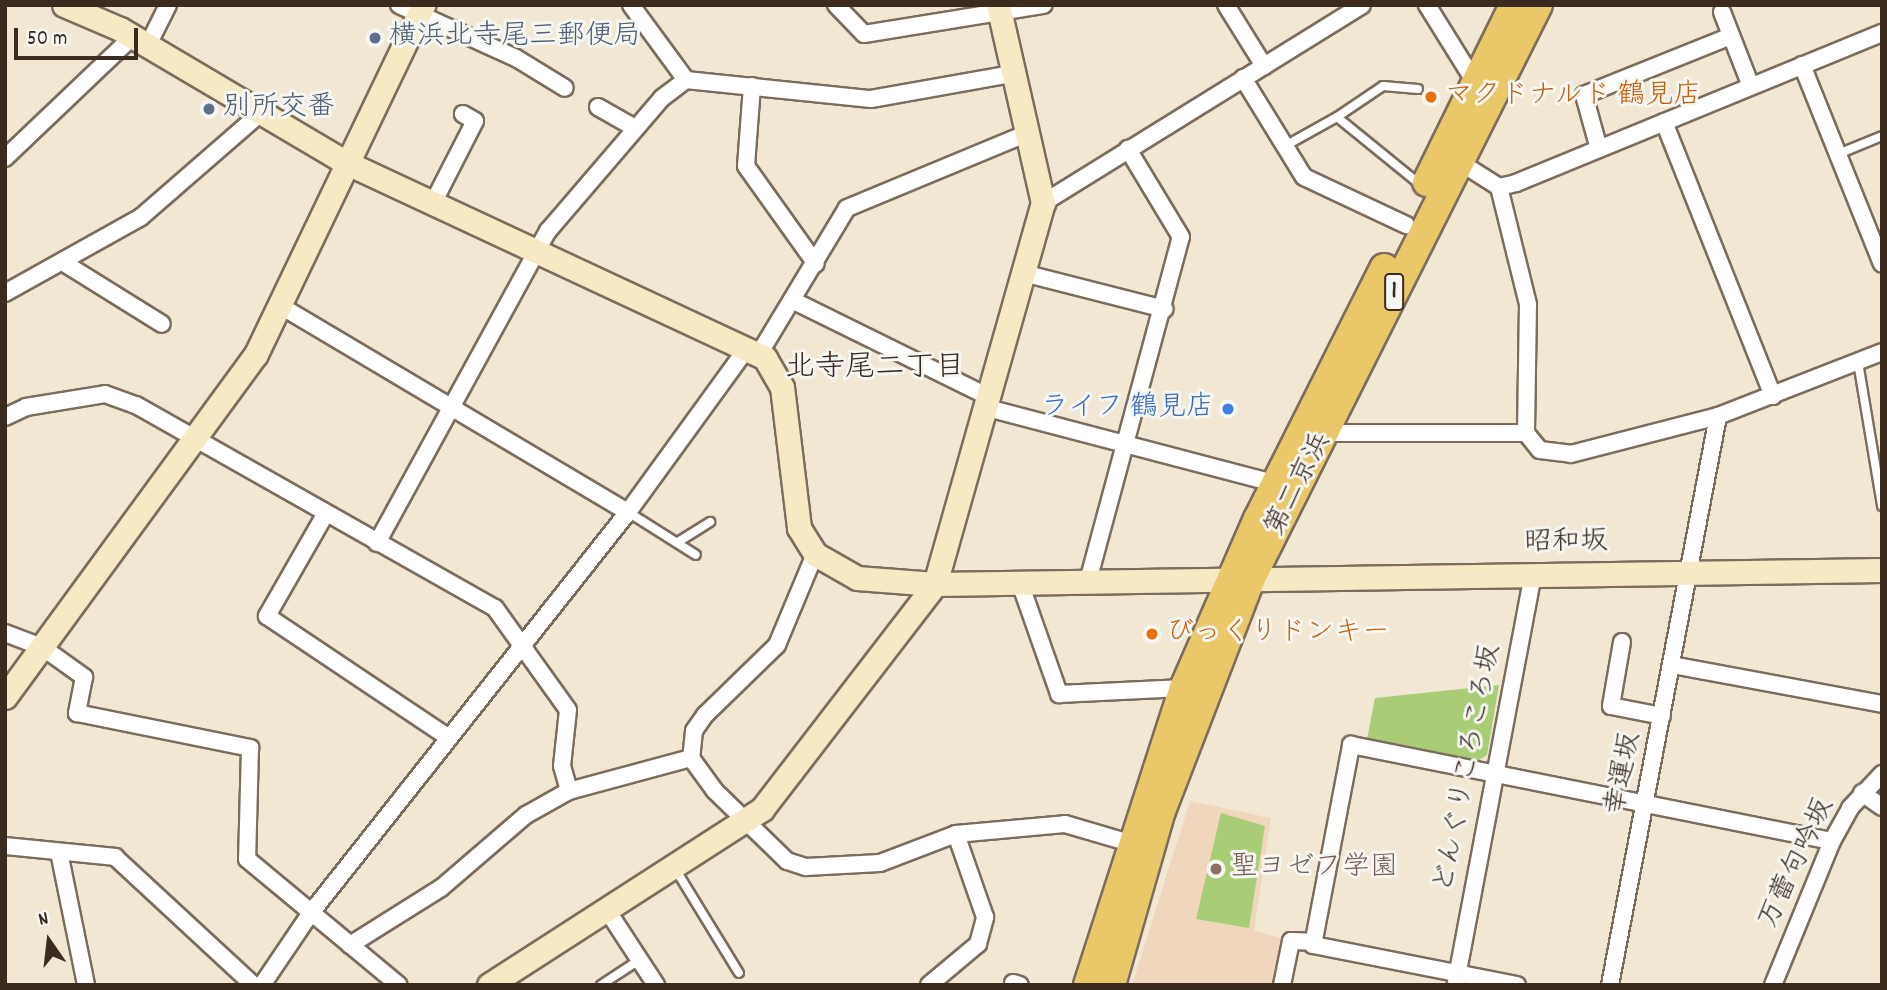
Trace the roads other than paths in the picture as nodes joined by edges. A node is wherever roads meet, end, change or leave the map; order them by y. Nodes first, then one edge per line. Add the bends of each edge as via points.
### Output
1 (64, 5) edge
2 (168, 5) edge
3 (631, 5) edge
4 (836, 5) edge
5 (1044, 5) edge
6 (1226, 5) edge
7 (1362, 5) edge
8 (1427, 5) edge
9 (1514, 5) edge
10 (1538, 5) edge
11 (413, 8) edge
12 (998, 9) edge
13 (1722, 12) dead end
14 (1882, 33) edge
15 (1731, 36) junction
16 (140, 41) junction
17 (1802, 65) junction
18 (1264, 66) junction
19 (1011, 74) junction
20 (1243, 78) junction
21 (686, 80) junction
22 (1475, 82) junction
23 (1750, 84) junction
24 (752, 86) junction
25 (565, 88) dead end
26 (1418, 89) dead end
27 (598, 107) dead end
28 (263, 111) junction
29 (463, 114) dead end
30 (1337, 117) junction
31 (1664, 122) junction
32 (635, 128) junction
33 (1026, 134) junction
34 (1882, 136) edge
35 (1285, 146) junction
36 (1128, 149) junction
37 (1599, 149) junction
38 (1839, 154) junction
39 (5, 158) edge
40 (1458, 162) junction
41 (347, 163) junction
42 (1499, 187) junction
43 (1425, 188) junction
44 (1043, 202) junction
45 (433, 203) junction
46 (1406, 225) junction
47 (539, 252) junction
48 (64, 263) junction
49 (816, 264) junction
50 (1882, 264) edge
51 (1023, 273) junction
52 (5, 293) edge
53 (792, 300) junction
54 (279, 305) junction
55 (1164, 309) junction
56 (162, 324) dead end
57 (753, 351) junction
58 (1882, 352) edge
59 (1858, 362) junction
60 (1773, 396) junction
61 (985, 402) junction
62 (452, 409) junction
63 (1718, 416) junction
64 (5, 417) edge
65 (1327, 433) junction
66 (1526, 433) junction
67 (193, 441) junction
68 (1123, 443) junction
69 (1277, 484) junction
70 (1882, 506) edge
71 (628, 512) junction
72 (326, 513) junction
73 (710, 522) dead end
74 (678, 541) junction
75 (377, 542) junction
76 (815, 554) junction
77 (696, 555) dead end
78 (1882, 570) edge
79 (1689, 572) junction
80 (1533, 575) junction
81 (1240, 580) junction
82 (1088, 581) junction
83 (1020, 583) junction
84 (935, 584) junction
85 (5, 633) edge
86 (1622, 642) dead end
87 (524, 643) junction
88 (42, 647) junction
89 (1672, 665) junction
90 (1184, 688) junction
91 (5, 697) edge
92 (1882, 704) edge
93 (1662, 716) junction
94 (449, 738) junction
95 (691, 758) junction
96 (1882, 774) edge
97 (1493, 776) junction
98 (569, 790) junction
99 (1862, 793) junction
100 (1646, 806) junction
101 (1882, 807) edge
102 (749, 820) junction
103 (956, 834) junction
104 (1832, 841) junction
105 (1130, 843) junction
106 (5, 846) edge
107 (60, 852) junction
108 (674, 867) junction
109 (607, 910) junction
110 (310, 914) junction
111 (1314, 942) junction
112 (350, 946) junction
113 (639, 960) junction
114 (739, 974) dead end
115 (1457, 979) edge
116 (86, 985) edge
117 (253, 985) edge
118 (262, 985) edge
119 (400, 985) edge
120 (489, 985) edge
121 (601, 985) edge
122 (656, 985) edge
123 (929, 985) edge
124 (1088, 985) edge
125 (1111, 985) edge
126 (1282, 985) edge
127 (1517, 985) edge
128 (1610, 985) edge
129 (1773, 985) edge

1 - 16 street
2 - 16 street
3 - 21 street
4 - 12 street via 864,34
5 - 12 street
6 - 18 street
7 - 18 street
8 - 22 street
9 - 22 highway, 第二京浜 / 1
10 - 40 highway, 第二京浜 / 1
11 - 25 street via 516,58
11 - 41 street
12 - 19 street
13 - 15 street
14 - 17 street
15 - 23 street
15 - 37 street via 1584,94
16 - 28 street
16 - 39 street
17 - 23 street
17 - 38 street
18 - 20 street
19 - 24 street via 871,99
19 - 33 street
20 - 35 street
20 - 36 street
21 - 24 street
21 - 32 street
22 - 43 highway, 第二京浜 / 1 via 1458,107
23 - 31 street
24 - 49 street via 746,166
26 - 30 lane via 1383,86
27 - 32 street
28 - 41 street
28 - 48 street via 141,217
29 - 45 street via 475,121
30 - 35 lane
30 - 43 lane
31 - 37 street
31 - 60 street
32 - 47 street via 548,231
33 - 44 street
33 - 49 street via 858,200
34 - 38 lane
35 - 46 street via 1304,177
36 - 44 street
36 - 55 street via 1181,237
37 - 42 street
38 - 50 street
40 - 42 street
40 - 65 highway, 第二京浜 / 1
41 - 45 street
41 - 54 street
42 - 66 street via 1528,304
43 - 46 highway, 第二京浜 / 1
44 - 51 street
45 - 47 street
46 - 69 highway, 第二京浜 / 1
47 - 57 street
47 - 62 street
48 - 52 street
48 - 56 street
49 - 53 street
51 - 55 street
51 - 61 street
53 - 57 street
53 - 61 street
54 - 62 street
54 - 67 street via 256,354
55 - 68 street
57 - 71 street
57 - 76 street via 780,380 796,519
58 - 59 street
59 - 60 street
59 - 70 lane
60 - 63 street
61 - 68 street
61 - 84 street
62 - 71 street
62 - 75 street
63 - 66 street via 1555,456 1540,450
63 - 79 street, 幸運坂
64 - 67 street via 26,407 105,394
65 - 66 street
65 - 81 highway, 第二京浜 / 1
67 - 72 street
67 - 88 street
68 - 69 street
68 - 82 street
69 - 81 highway, 第二京浜 / 1
71 - 74 lane
71 - 87 street
72 - 75 street
72 - 94 street via 267,617
73 - 74 lane
74 - 77 lane
75 - 87 street via 495,608
76 - 84 street, 昭和坂 via 857,578
76 - 95 street via 777,645 705,715 694,731
78 - 79 street, 昭和坂
79 - 80 street, 昭和坂
79 - 89 street, 幸運坂
80 - 81 street, 昭和坂
80 - 97 street, どんぐりころころ坂
81 - 82 street, 昭和坂
81 - 90 highway, 第二京浜 / 1
81 - 125 highway, 第二京浜 / 1 via 1161,811
82 - 83 street, 昭和坂
83 - 84 street, 昭和坂
83 - 90 street via 1059,694
84 - 102 street
85 - 88 street
86 - 93 street via 1611,706
87 - 94 street
87 - 98 street via 568,710 562,766
88 - 91 street
88 - 110 street via 84,677 77,713 250,748 247,859
89 - 92 street
89 - 93 street, 幸運坂
90 - 105 highway, 第二京浜 / 1
93 - 100 street, 幸運坂
94 - 110 street
95 - 98 street
95 - 102 street via 714,790
96 - 99 street, 万蕾句吟坂
97 - 100 street
97 - 111 street via 1351,745
97 - 115 street, どんぐりころころ坂
98 - 112 street via 526,815 442,888
99 - 101 street
99 - 104 street, 万蕾句吟坂
100 - 104 street
100 - 128 street, 幸運坂
102 - 103 street via 787,861 806,867 880,863
102 - 108 street
103 - 105 street via 1065,824
103 - 123 street via 985,918 978,944
104 - 129 street, 万蕾句吟坂
105 - 124 highway, 第二京浜 / 1
106 - 107 street
107 - 116 street
107 - 117 street via 115,857
108 - 109 street
108 - 114 lane
109 - 113 street
109 - 120 street
110 - 112 street
110 - 118 street
111 - 115 street
111 - 126 street via 1292,941
112 - 119 street
113 - 121 lane
113 - 122 street
115 - 127 street

